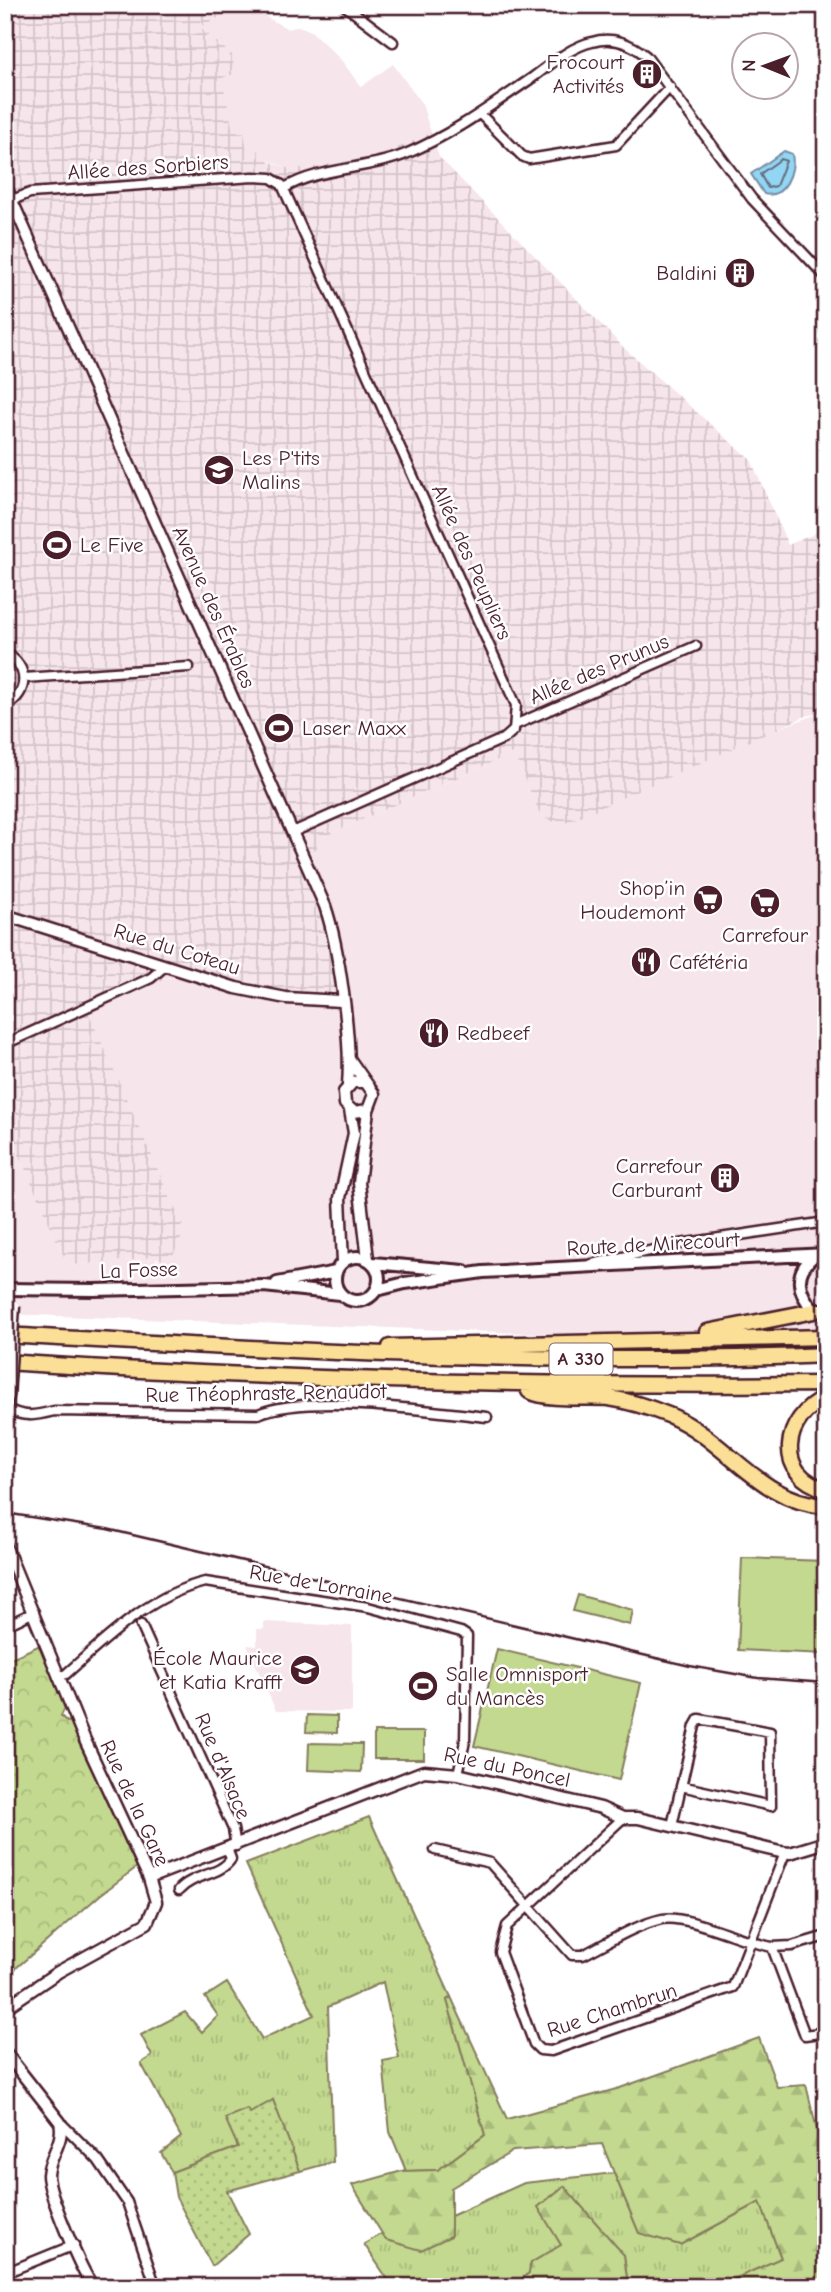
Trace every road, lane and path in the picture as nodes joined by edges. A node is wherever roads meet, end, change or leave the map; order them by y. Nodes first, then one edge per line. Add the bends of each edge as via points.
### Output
1 (344, 5) edge
2 (393, 41) dead end
3 (670, 88) junction
4 (480, 114) junction
5 (6, 188) edge
6 (285, 188) junction
7 (12, 200) junction
8 (826, 277) edge
9 (696, 646) dead end
10 (5, 653) edge
11 (189, 667) dead end
12 (24, 678) junction
13 (5, 706) edge
14 (517, 724) junction
15 (293, 832) junction
16 (5, 915) edge
17 (165, 966) junction
18 (341, 1001) junction
19 (5, 1044) edge
20 (348, 1056) junction
21 (365, 1082) junction
22 (348, 1086) junction
23 (350, 1110) junction
24 (368, 1110) junction
25 (826, 1222) edge
26 (821, 1254) edge
27 (370, 1261) junction
28 (343, 1262) junction
29 (584, 1268) junction
30 (336, 1272) junction
31 (483, 1272) junction
32 (264, 1286) junction
33 (10, 1289) edge
34 (377, 1290) junction
35 (340, 1294) junction
36 (820, 1310) edge
37 (5, 1335) edge
38 (826, 1337) edge
39 (601, 1341) junction
40 (335, 1353) junction
41 (826, 1355) edge
42 (5, 1362) edge
43 (512, 1384) junction
44 (826, 1384) edge
45 (826, 1398) edge
46 (6, 1404) edge
47 (488, 1417) dead end
48 (826, 1489) edge
49 (826, 1506) edge
50 (5, 1545) edge
51 (34, 1612) junction
52 (141, 1625) dead end
53 (5, 1626) edge
54 (58, 1677) junction
55 (458, 1774) junction
56 (681, 1786) junction
57 (623, 1818) junction
58 (671, 1826) junction
59 (826, 1842) edge
60 (232, 1847) junction
61 (435, 1850) dead end
62 (785, 1853) junction
63 (149, 1878) junction
64 (179, 1890) dead end
65 (528, 1906) junction
66 (826, 1936) edge
67 (749, 1943) junction
68 (772, 1947) junction
69 (5, 2008) edge
70 (826, 2032) edge
71 (5, 2052) edge
72 (9, 2065) edge
73 (60, 2122) junction
74 (74, 2245) junction
75 (5, 2273) edge
76 (93, 2287) edge
77 (156, 2287) edge

1 - 2 street
3 - 4 street via 636,48 602,40 576,48
3 - 4 street via 616,145 529,159
3 - 8 street via 764,213
4 - 6 street via 446,135 383,162 312,176
5 - 7 street, Avenue des Érables
6 - 7 street, Allée des Sorbiers via 271,178 253,177 30,193
6 - 14 street, Allée des Peupliers via 516,705
7 - 15 street, Avenue des Érables
9 - 14 street, Allée des Prunus
10 - 12 street via 17,661
11 - 12 street
12 - 13 street via 20,695
14 - 15 street via 505,738
15 - 18 street, Avenue des Érables via 329,919
16 - 17 street, Rue du Coteau
17 - 18 street, Rue du Coteau via 268,995
17 - 19 street via 151,978
18 - 20 street, Avenue des Érables
20 - 21 street, Avenue des Érables
20 - 22 street, Avenue des Érables
21 - 22 street
21 - 24 street via 374,1094
22 - 23 street via 343,1101
23 - 24 street
23 - 28 street via 354,1133 340,1198
24 - 27 street via 359,1174
25 - 29 street via 680,1244
26 - 29 main road, Route de Mirecourt
26 - 36 main road via 802,1268 799,1283 803,1298
27 - 28 main road via 355,1257
27 - 31 main road, Route de Mirecourt
27 - 34 main road via 379,1273
28 - 30 main road
29 - 31 main road, Route de Mirecourt
30 - 32 main road, La Fosse
30 - 35 main road
31 - 34 main road, Route de Mirecourt
32 - 33 main road, La Fosse
32 - 35 main road, La Fosse
33 - 46 street, bridge via 14,1306
34 - 35 main road via 363,1301 350,1301
36 - 39 highway via 723,1330
37 - 40 highway, A 330
38 - 39 highway
39 - 40 highway via 394,1346
40 - 41 highway, A 330 via 612,1359
42 - 43 highway, A 330 via 267,1377
43 - 44 highway, A 330
43 - 49 highway via 534,1394 611,1399 647,1407 704,1437 776,1492
45 - 48 highway via 799,1417 789,1448 804,1478
46 - 47 street, Rue Théophraste Renaudot via 19,1415 34,1417 54,1411 258,1414 275,1407 372,1406
50 - 51 street, Rue de la Gare
51 - 53 street
51 - 54 street, Rue de la Gare
52 - 60 street, Rue d'Alsace via 233,1829
54 - 55 street, Rue de Lorraine via 136,1615 205,1582 368,1607 465,1634 465,1741
54 - 63 street, Rue de la Gare
55 - 57 street, Rue du Poncel via 601,1808
55 - 60 street, Rue du Poncel via 424,1771
56 - 56 street via 771,1806 770,1732 699,1719
56 - 58 street
57 - 58 street, Rue du Poncel
57 - 65 street, Rue Chambrun
58 - 62 street, Rue du Poncel
59 - 62 street, Rue du Poncel
60 - 63 street, Rue du Poncel
60 - 64 street via 226,1866 187,1880
61 - 65 street via 490,1863
62 - 67 street
63 - 69 street, Rue de la Gare via 156,1902 147,1923 58,1972
65 - 67 street via 577,1956 665,1919 714,1929
65 - 67 street, Rue Chambrun via 507,1926 500,1952 540,2050 551,2051 733,1987
66 - 68 street
67 - 68 street
68 - 70 street via 805,2035
71 - 72 street
72 - 73 street
73 - 74 street via 62,2132 49,2179
73 - 77 street via 98,2160 127,2202
74 - 75 street
74 - 76 street

